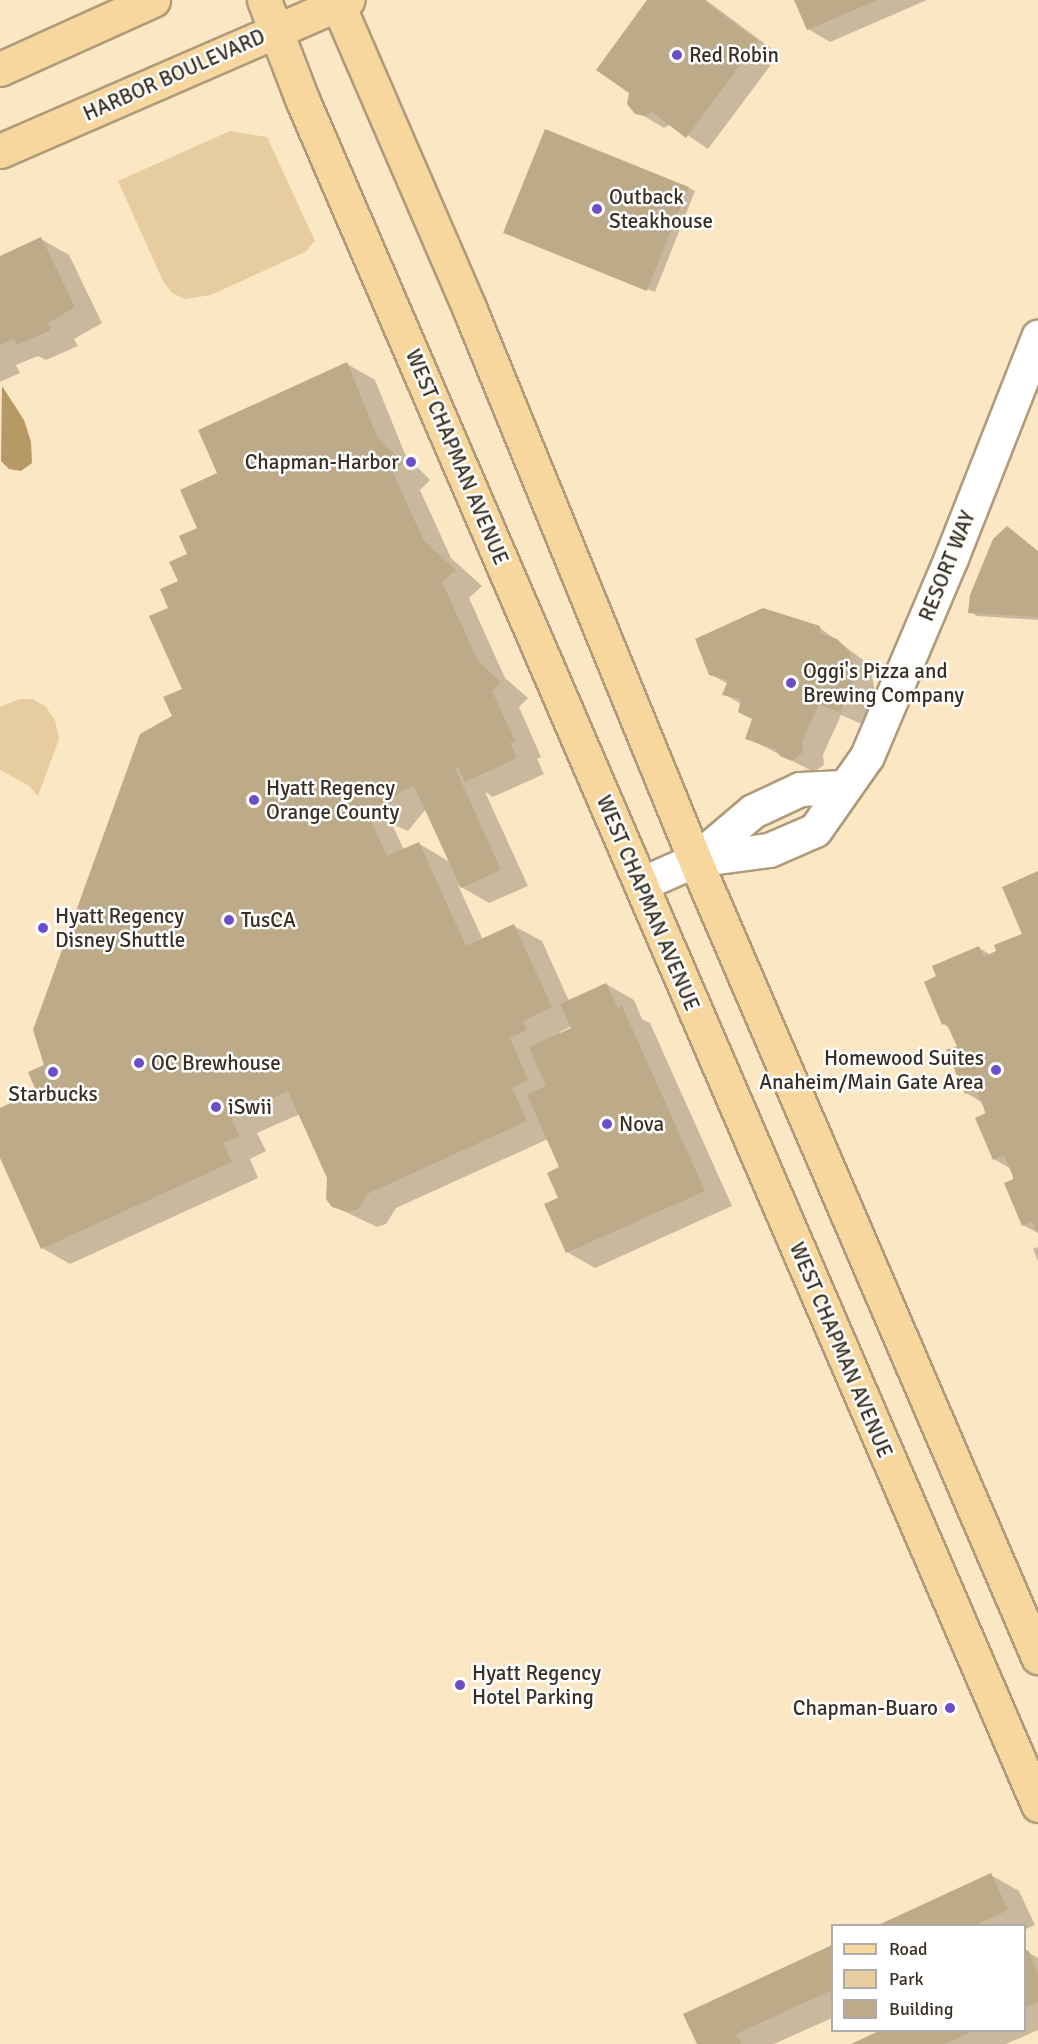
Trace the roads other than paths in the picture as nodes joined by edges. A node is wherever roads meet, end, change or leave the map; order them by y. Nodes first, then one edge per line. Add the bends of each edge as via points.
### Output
1 (153, 0) edge
2 (264, 0) edge
3 (341, 1) edge
4 (276, 30) junction
5 (0, 69) edge
6 (0, 150) edge
7 (1038, 336) edge
8 (843, 787) junction
9 (695, 860) junction
10 (641, 884) junction
11 (1038, 1656) edge
12 (1038, 1805) edge

1 - 5 main road
2 - 4 main road, WEST CHAPMAN AVENUE
3 - 4 main road, HARBOR BOULEVARD
3 - 9 main road
4 - 6 main road, HARBOR BOULEVARD
4 - 10 main road, WEST CHAPMAN AVENUE
7 - 8 street, RESORT WAY via 888,708 867,756
8 - 9 street, RESORT WAY via 800,789 753,811
8 - 9 street, RESORT WAY via 815,830 769,850
9 - 10 street, RESORT WAY
9 - 11 main road
10 - 12 main road, WEST CHAPMAN AVENUE

